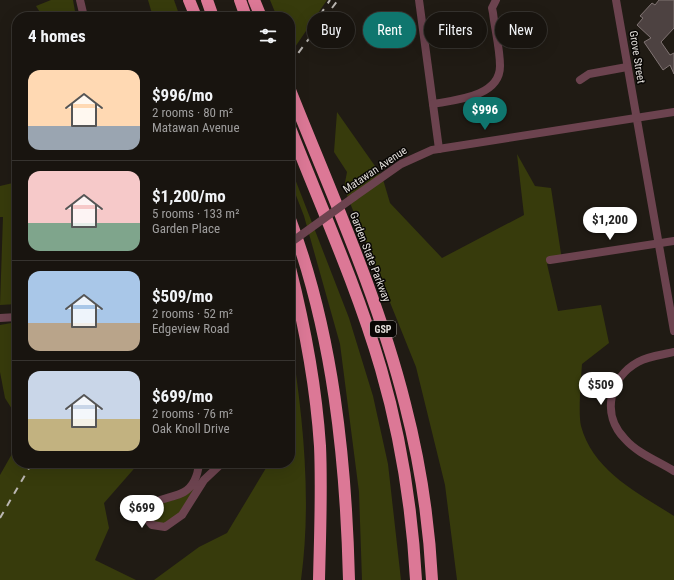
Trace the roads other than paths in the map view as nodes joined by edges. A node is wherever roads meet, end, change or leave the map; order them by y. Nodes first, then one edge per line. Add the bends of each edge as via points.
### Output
1 (80, 0) edge
2 (189, 0) edge
3 (207, 0) edge
4 (240, 0) edge
5 (254, 0) edge
6 (419, 0) edge
7 (496, 0) edge
8 (616, 0) edge
9 (83, 12) edge
10 (194, 12) edge
11 (211, 12) edge
12 (244, 12) edge
13 (259, 12) edge
14 (627, 67) junction
15 (580, 80) dead end
16 (295, 103) edge
17 (433, 104) junction
18 (674, 112) edge
19 (636, 118) junction
20 (295, 141) edge
21 (439, 149) junction
22 (295, 236) edge
23 (295, 239) edge
24 (674, 241) edge
25 (658, 244) junction
26 (550, 260) dead end
27 (295, 290) edge
28 (12, 317) edge
29 (0, 318) edge
30 (674, 331) edge
31 (674, 352) edge
32 (200, 468) edge
33 (215, 468) edge
34 (674, 470) edge
35 (201, 478) junction
36 (319, 580) edge
37 (349, 580) edge
38 (416, 580) edge
39 (432, 580) edge

1 - 9 street
2 - 10 highway
3 - 11 highway
4 - 12 highway
5 - 13 highway
6 - 17 street
7 - 17 street via 492,8 500,67 496,79 490,87 475,96
8 - 14 street, Grove Street
14 - 15 street via 589,74
14 - 19 street, Grove Street
16 - 39 highway, Garden State Parkway / GSP via 370,292 400,382 420,473
17 - 21 street
18 - 19 street, Matawan Avenue
19 - 21 street, Matawan Avenue
19 - 25 street, Grove Street
20 - 38 highway, GSP via 358,302 382,374 404,469
21 - 23 street, Matawan Avenue, bridge via 413,157
22 - 37 highway via 313,296 330,376 342,466
24 - 25 street
25 - 26 street
25 - 30 street, Grove Street
27 - 36 highway via 309,353 318,422 321,492
28 - 29 street
31 - 34 street via 646,358 626,371 616,383 610,405 614,424 626,441
32 - 35 street
33 - 35 street
35 - 35 street via 186,491 171,498 157,500 150,505 147,517 152,525 165,527 178,519

